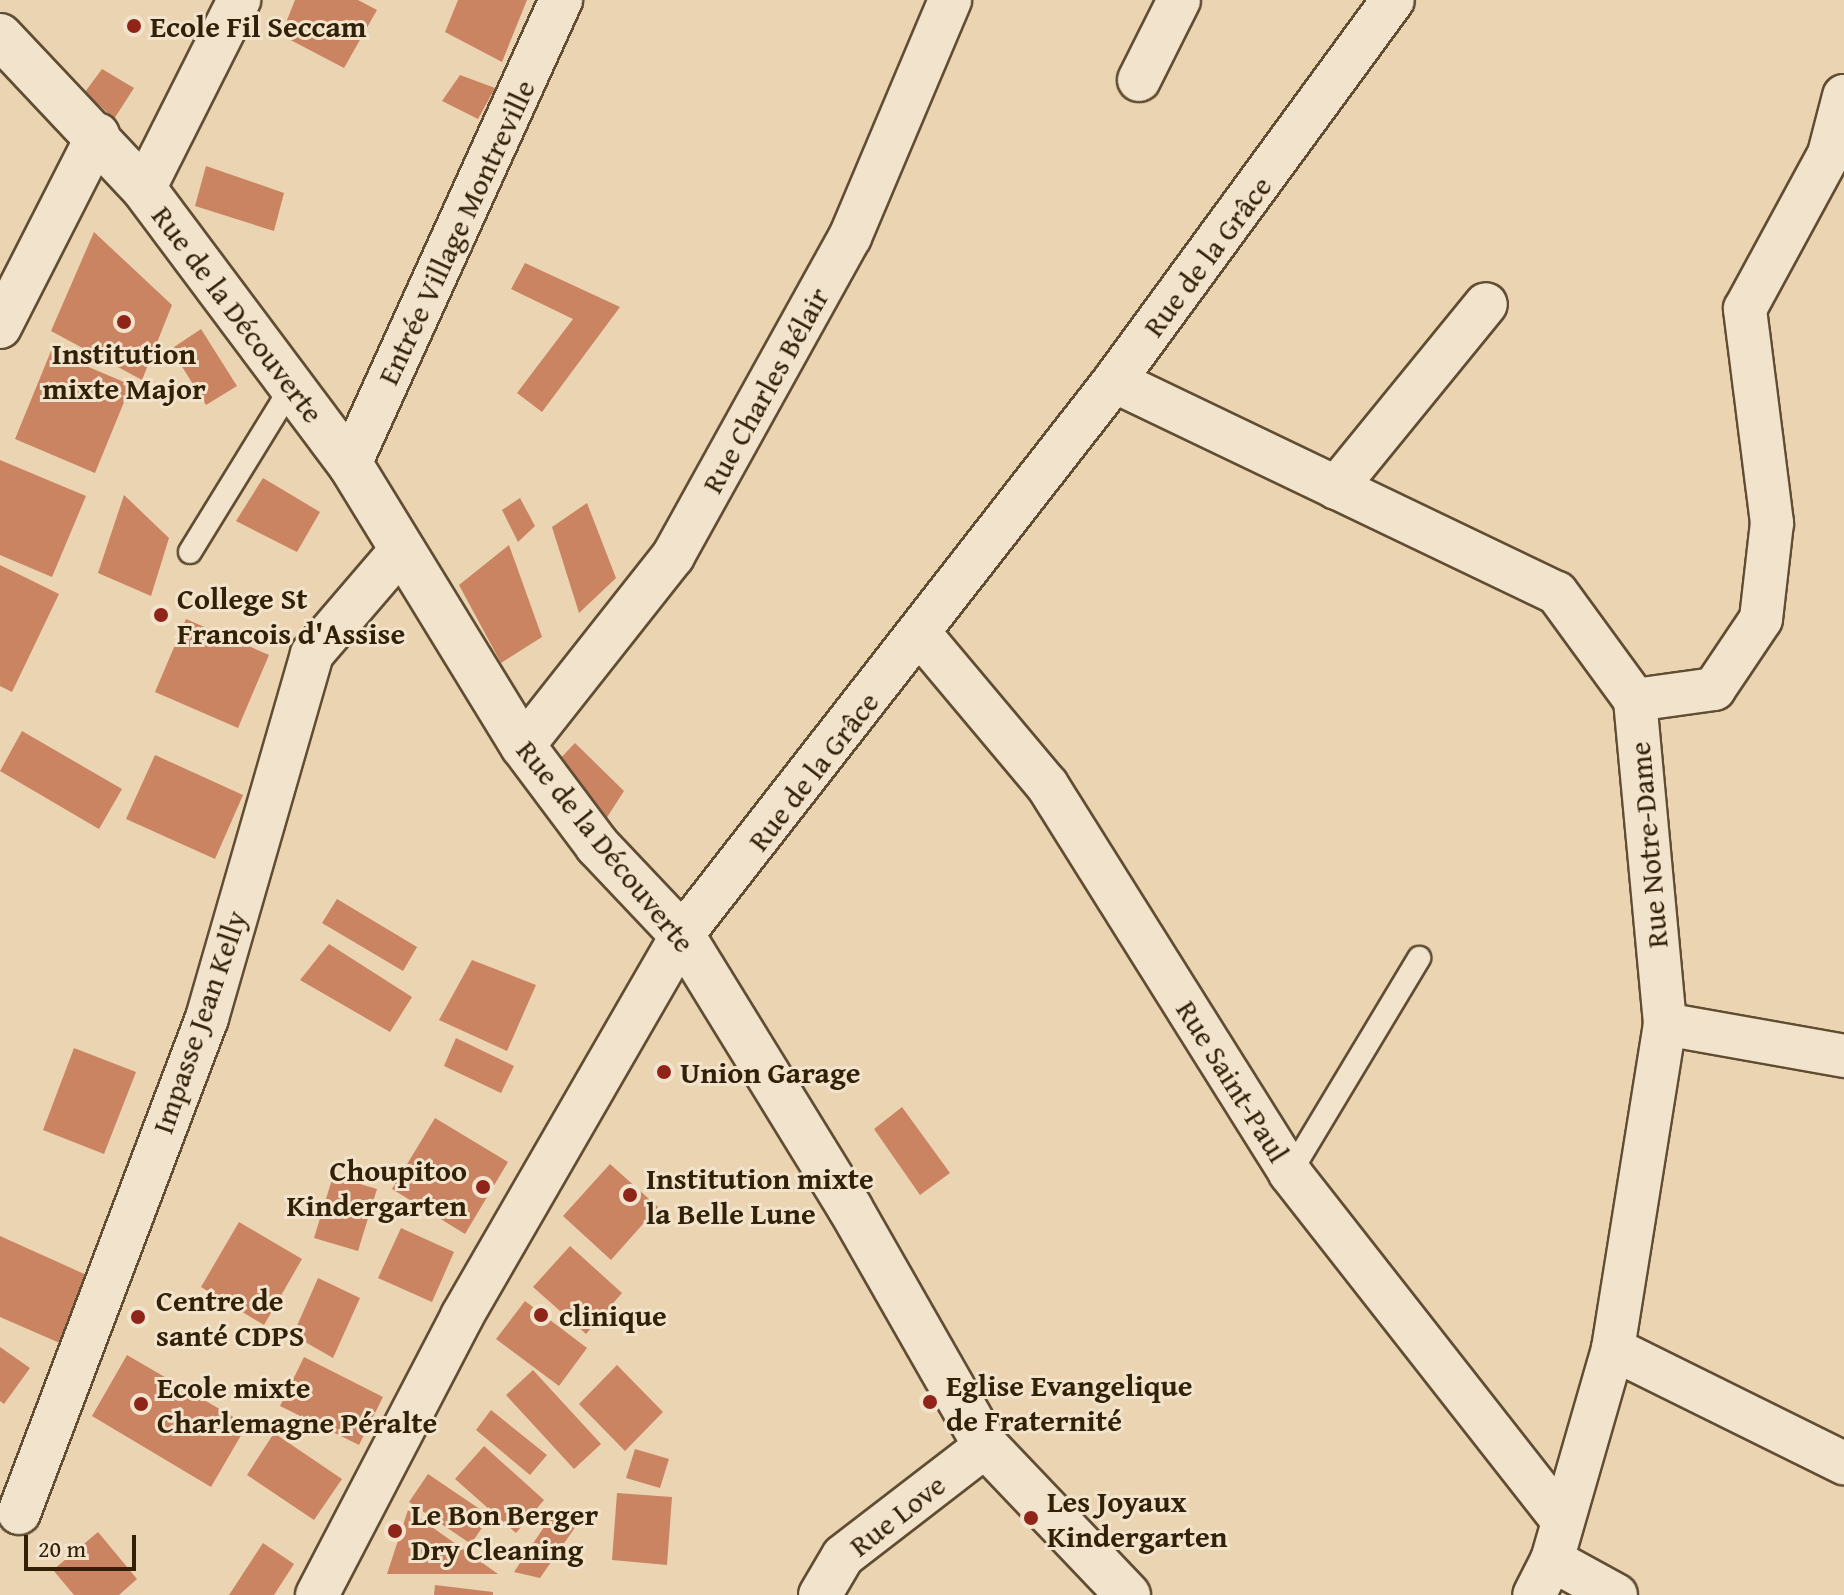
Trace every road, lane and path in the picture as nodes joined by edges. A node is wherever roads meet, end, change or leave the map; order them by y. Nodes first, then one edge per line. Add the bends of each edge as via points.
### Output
1 (239, 0) edge
2 (561, 0) edge
3 (950, 0) edge
4 (1179, 0) edge
5 (1393, 0) edge
6 (0, 36) edge
7 (1139, 80) dead end
8 (1844, 96) edge
9 (98, 135) junction
10 (144, 189) junction
11 (1486, 304) dead end
12 (0, 327) edge
13 (1114, 381) junction
14 (291, 388) junction
15 (350, 464) junction
16 (1336, 488) junction
17 (402, 549) junction
18 (190, 552) dead end
19 (921, 635) junction
20 (1635, 700) junction
21 (523, 746) junction
22 (682, 935) junction
23 (1419, 958) dead end
24 (1665, 1024) junction
25 (1844, 1056) edge
26 (1290, 1173) junction
27 (1613, 1349) junction
28 (986, 1446) junction
29 (1844, 1463) edge
30 (19, 1513) dead end
31 (1560, 1517) junction
32 (1543, 1577) edge
33 (317, 1595) edge
34 (820, 1595) edge
35 (1128, 1595) edge
36 (1616, 1595) edge

1 - 10 street
2 - 15 street, Entrée Village Montreville
3 - 21 street, Rue Charles Bélair via 850,237 673,556
4 - 7 street
5 - 13 street, Rue de la Grâce
6 - 9 street, Rue de la Découverte
8 - 20 street via 1829,154 1745,309 1772,523 1761,619 1714,689
9 - 10 street, Rue de la Découverte
9 - 12 street
10 - 14 street, Rue de la Découverte
11 - 16 street
13 - 16 street, Rue Notre-Dame
13 - 19 street, Rue de la Grâce
14 - 15 street, Rue de la Découverte
14 - 18 lane
15 - 17 street, Rue de la Découverte
16 - 20 street, Rue Notre-Dame via 1557,593
17 - 21 street, Rue de la Découverte
17 - 30 street, Impasse Jean Kelly via 312,654 207,1018
19 - 22 street, Rue de la Grâce
19 - 26 street, Rue Saint-Paul via 1047,785
20 - 24 street, Rue Notre-Dame
21 - 22 street, Rue de la Découverte via 597,845
22 - 28 street, Rue de la Découverte
22 - 33 street, Rue de la Grâce via 462,1316
23 - 26 lane
24 - 25 street
24 - 27 street, Rue Notre-Dame
26 - 31 street, Rue Saint-Paul
27 - 29 street
27 - 31 street, Rue Notre-Dame
28 - 34 street, Rue Love via 843,1556
28 - 35 street, Rue de la Découverte
31 - 32 street, Rue Notre-Dame
32 - 36 street

